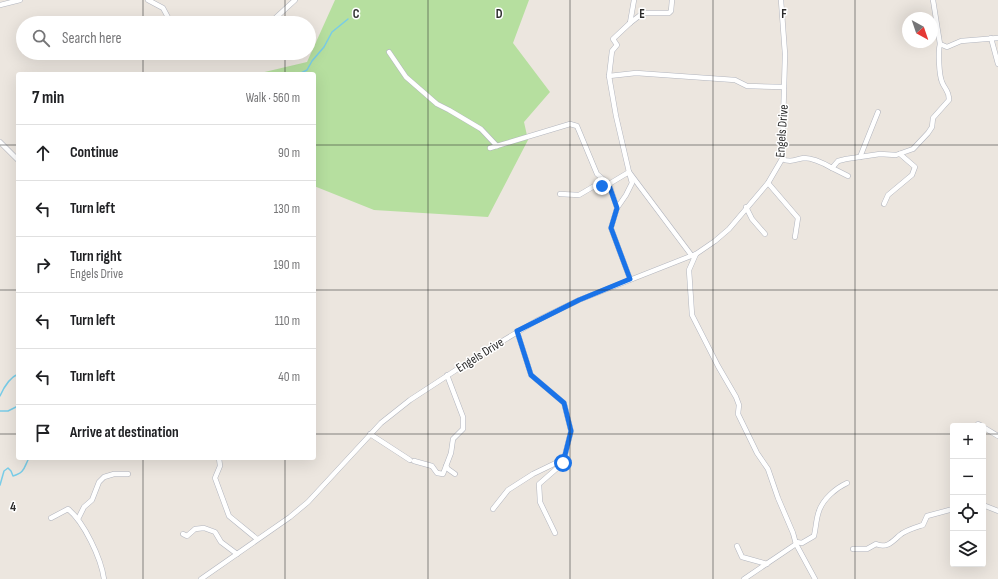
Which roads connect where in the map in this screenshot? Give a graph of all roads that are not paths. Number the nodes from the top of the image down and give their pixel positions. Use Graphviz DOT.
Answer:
graph roads {
  1 [pos="20,0"];
  2 [pos="148,0"];
  3 [pos="295,0"];
  4 [pos="634,0"];
  5 [pos="672,0"];
  6 [pos="781,0"];
  7 [pos="933,0"];
  8 [pos="0,5"];
  9 [pos="167,16"];
  10 [pos="278,16"];
  11 [pos="630,23"];
  12 [pos="991,38"];
  13 [pos="998,38"];
  14 [pos="940,44"];
  15 [pos="389,52"];
  16 [pos="998,64"];
  17 [pos="609,76"];
  18 [pos="784,87"];
  19 [pos="878,112"];
  20 [pos="0,142"];
  21 [pos="496,146"];
  22 [pos="490,148"];
  23 [pos="900,154"];
  24 [pos="860,157"];
  25 [pos="16,158"];
  26 [pos="782,159"];
  27 [pos="832,168"];
  28 [pos="629,172"];
  29 [pos="848,176"];
  30 [pos="768,183"];
  31 [pos="609,186"];
  32 [pos="560,194"];
  33 [pos="884,204"];
  34 [pos="746,207"];
  35 [pos="617,208"];
  36 [pos="765,234"];
  37 [pos="795,237"];
  38 [pos="694,255"];
  39 [pos="630,279"];
  40 [pos="517,331"];
  41 [pos="447,375"];
  42 [pos="986,429"];
  43 [pos="370,434"];
  44 [pos="998,436"];
  45 [pos="564,459"];
  46 [pos="219,460"];
  47 [pos="446,466"];
  48 [pos="128,474"];
  49 [pos="455,474"];
  50 [pos="847,483"];
  51 [pos="986,505"];
  52 [pos="493,509"];
  53 [pos="950,510"];
  54 [pos="998,511"];
  55 [pos="51,518"];
  56 [pos="78,519"];
  57 [pos="555,533"];
  58 [pos="183,534"];
  59 [pos="257,539"];
  60 [pos="796,543"];
  61 [pos="737,546"];
  62 [pos="852,550"];
  63 [pos="237,554"];
  64 [pos="767,564"];
  65 [pos="104,579"];
  66 [pos="201,579"];
  67 [pos="744,579"];
  68 [pos="815,579"];
  1 -- 8 [label="street"];
  2 -- 9 [label="street"];
  3 -- 10 [label="street"];
  4 -- 11 [label="street"];
  5 -- 11 [label="street"];
  6 -- 18 [label="street, Engels Drive"];
  7 -- 14 [label="street"];
  11 -- 17 [label="street"];
  12 -- 13 [label="street"];
  12 -- 14 [label="street"];
  12 -- 16 [label="street"];
  14 -- 23 [label="street"];
  15 -- 21 [label="street"];
  17 -- 18 [label="street"];
  17 -- 28 [label="street"];
  18 -- 26 [label="street, Engels Drive"];
  19 -- 24 [label="street"];
  20 -- 25 [label="street"];
  21 -- 22 [label="street"];
  21 -- 31 [label="street"];
  23 -- 24 [label="street"];
  23 -- 33 [label="street"];
  24 -- 27 [label="street"];
  26 -- 27 [label="street"];
  26 -- 30 [label="street, Engels Drive"];
  27 -- 29 [label="street"];
  28 -- 31 [label="street"];
  28 -- 35 [label="street"];
  28 -- 38 [label="street"];
  30 -- 34 [label="street, Engels Drive"];
  30 -- 37 [label="street"];
  31 -- 32 [label="street"];
  31 -- 35 [label="street"];
  34 -- 36 [label="street"];
  34 -- 38 [label="street, Engels Drive"];
  35 -- 39 [label="street"];
  38 -- 39 [label="street, Engels Drive"];
  38 -- 60 [label="street"];
  39 -- 40 [label="street, Engels Drive"];
  40 -- 41 [label="street, Engels Drive"];
  40 -- 45 [label="street"];
  41 -- 43 [label="street, Engels Drive"];
  41 -- 47 [label="street"];
  42 -- 44 [label="street"];
  43 -- 47 [label="street"];
  43 -- 59 [label="street, Engels Drive"];
  45 -- 52 [label="street"];
  45 -- 57 [label="street"];
  46 -- 59 [label="street"];
  47 -- 49 [label="street"];
  48 -- 56 [label="street"];
  50 -- 60 [label="street"];
  51 -- 54 [label="street"];
  53 -- 62 [label="street"];
  55 -- 56 [label="street"];
  56 -- 65 [label="street"];
  58 -- 63 [label="street"];
  59 -- 63 [label="street, Engels Drive"];
  60 -- 64 [label="street"];
  60 -- 68 [label="street"];
  61 -- 64 [label="street"];
  63 -- 66 [label="street, Engels Drive"];
  64 -- 67 [label="street"];
}
